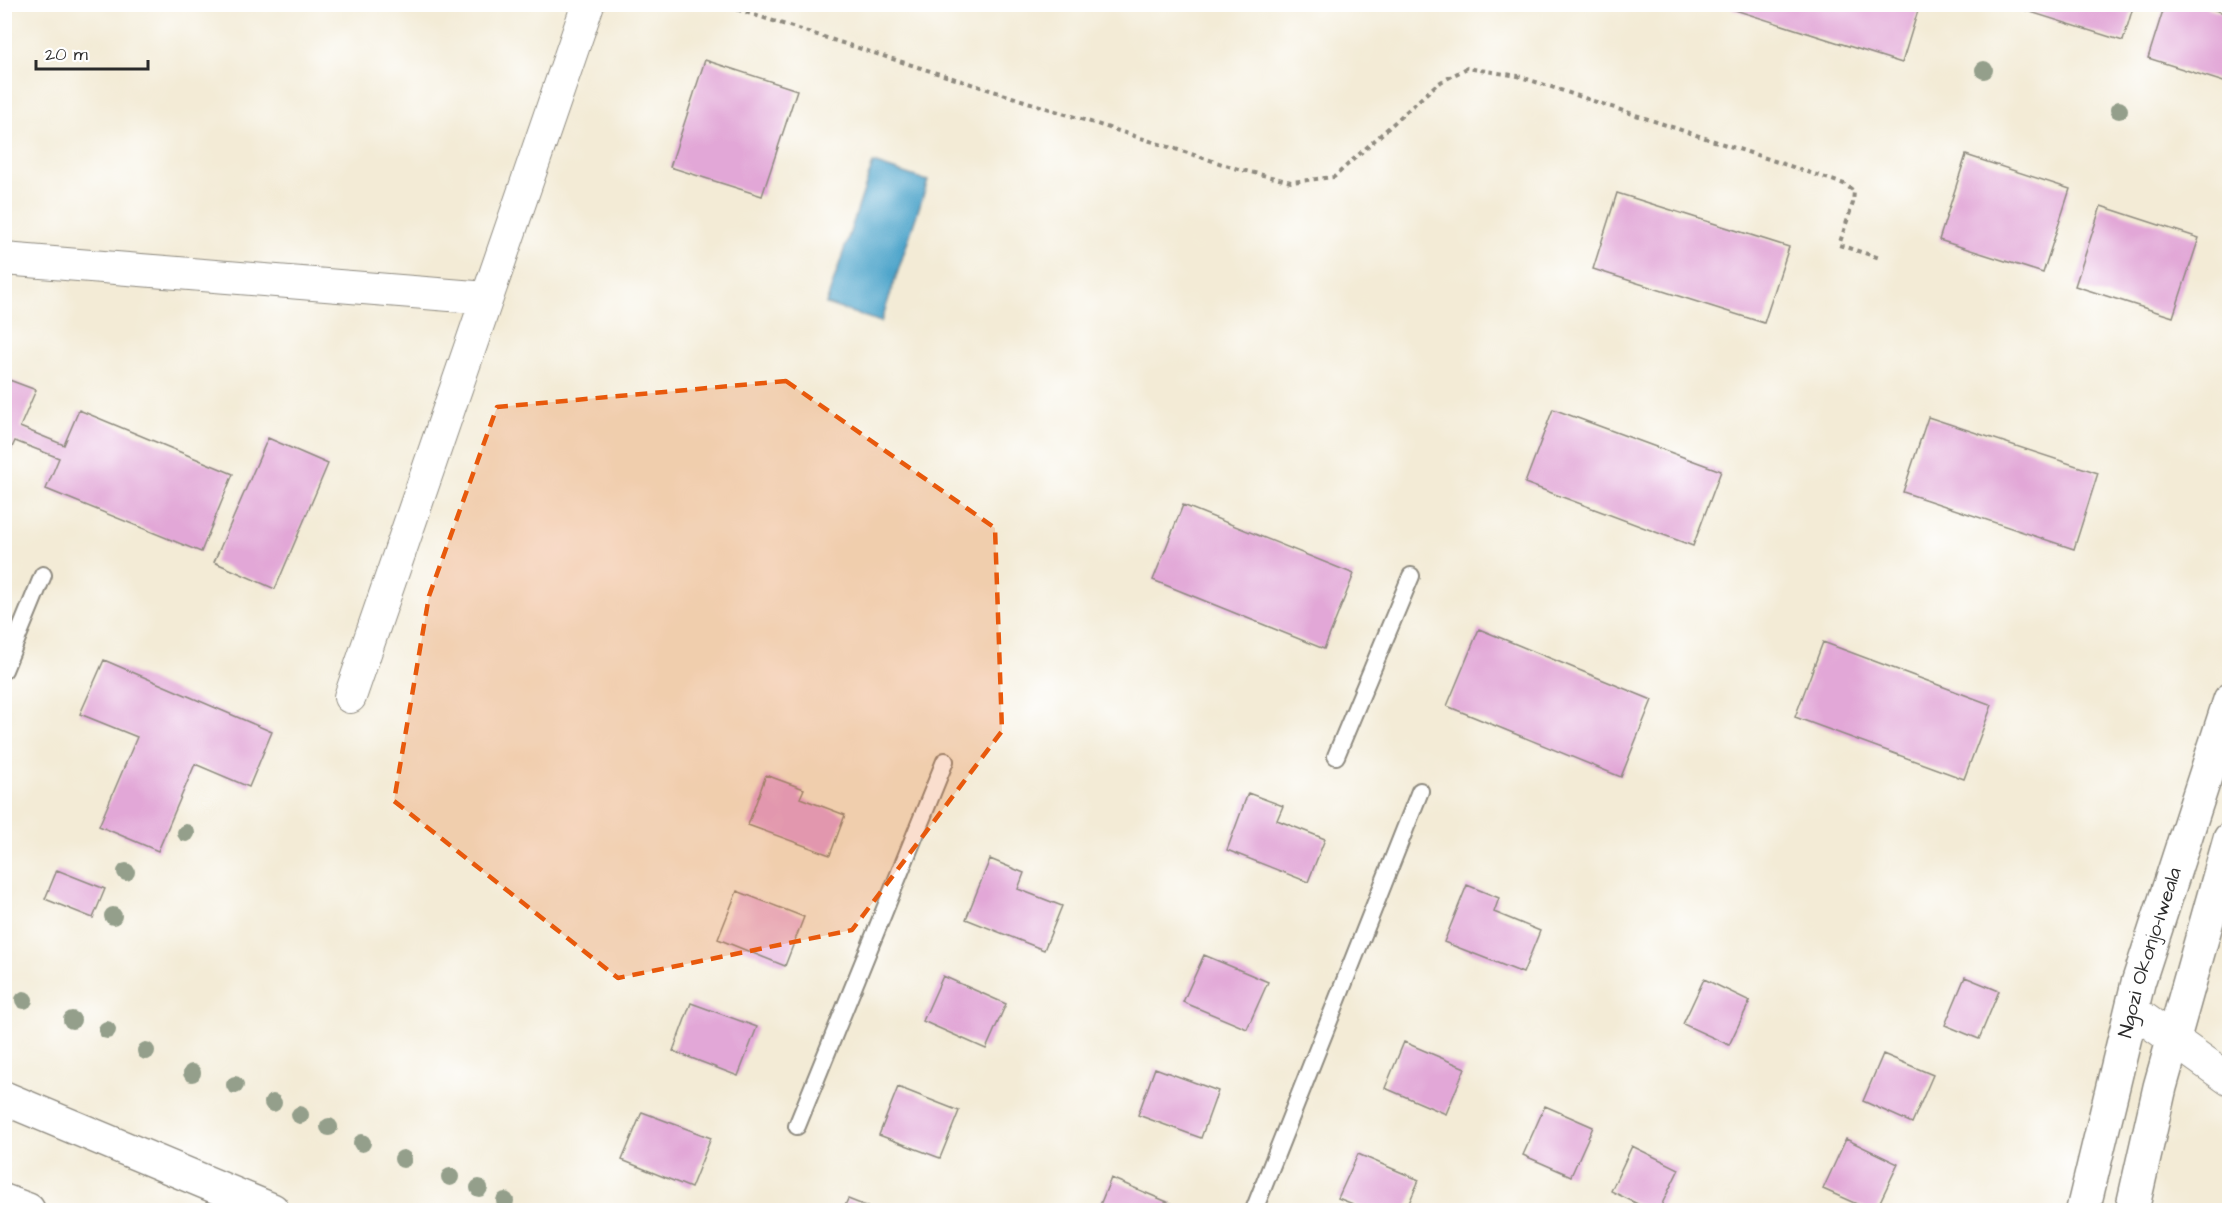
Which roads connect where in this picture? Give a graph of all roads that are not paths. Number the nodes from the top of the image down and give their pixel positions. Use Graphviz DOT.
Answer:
graph roads {
  1 [pos="588,4"];
  2 [pos="4,259"];
  3 [pos="487,298"];
  4 [pos="43,575"];
  5 [pos="1411,576"];
  6 [pos="4,670"];
  7 [pos="350,697"];
  8 [pos="2229,700"];
  9 [pos="1336,756"];
  10 [pos="945,761"];
  11 [pos="1420,791"];
  12 [pos="2229,839"];
  13 [pos="2132,1010"];
  14 [pos="2173,1038"];
  15 [pos="2229,1080"];
  16 [pos="4,1098"];
  17 [pos="798,1126"];
  18 [pos="4,1201"];
  19 [pos="28,1210"];
  20 [pos="272,1210"];
  21 [pos="1254,1210"];
  22 [pos="2083,1210"];
  23 [pos="2132,1210"];
  1 -- 3 [label="street"];
  2 -- 3 [label="street"];
  3 -- 7 [label="street"];
  4 -- 6 [label="lane"];
  5 -- 9 [label="lane"];
  8 -- 13 [label="street, Ngozi Okonjo-Iweala"];
  10 -- 17 [label="lane"];
  11 -- 21 [label="lane"];
  12 -- 14 [label="street"];
  13 -- 14 [label="street"];
  13 -- 22 [label="street, Ngozi Okonjo-Iweala"];
  14 -- 15 [label="street"];
  14 -- 23 [label="street"];
  16 -- 20 [label="street"];
  18 -- 19 [label="street"];
}
